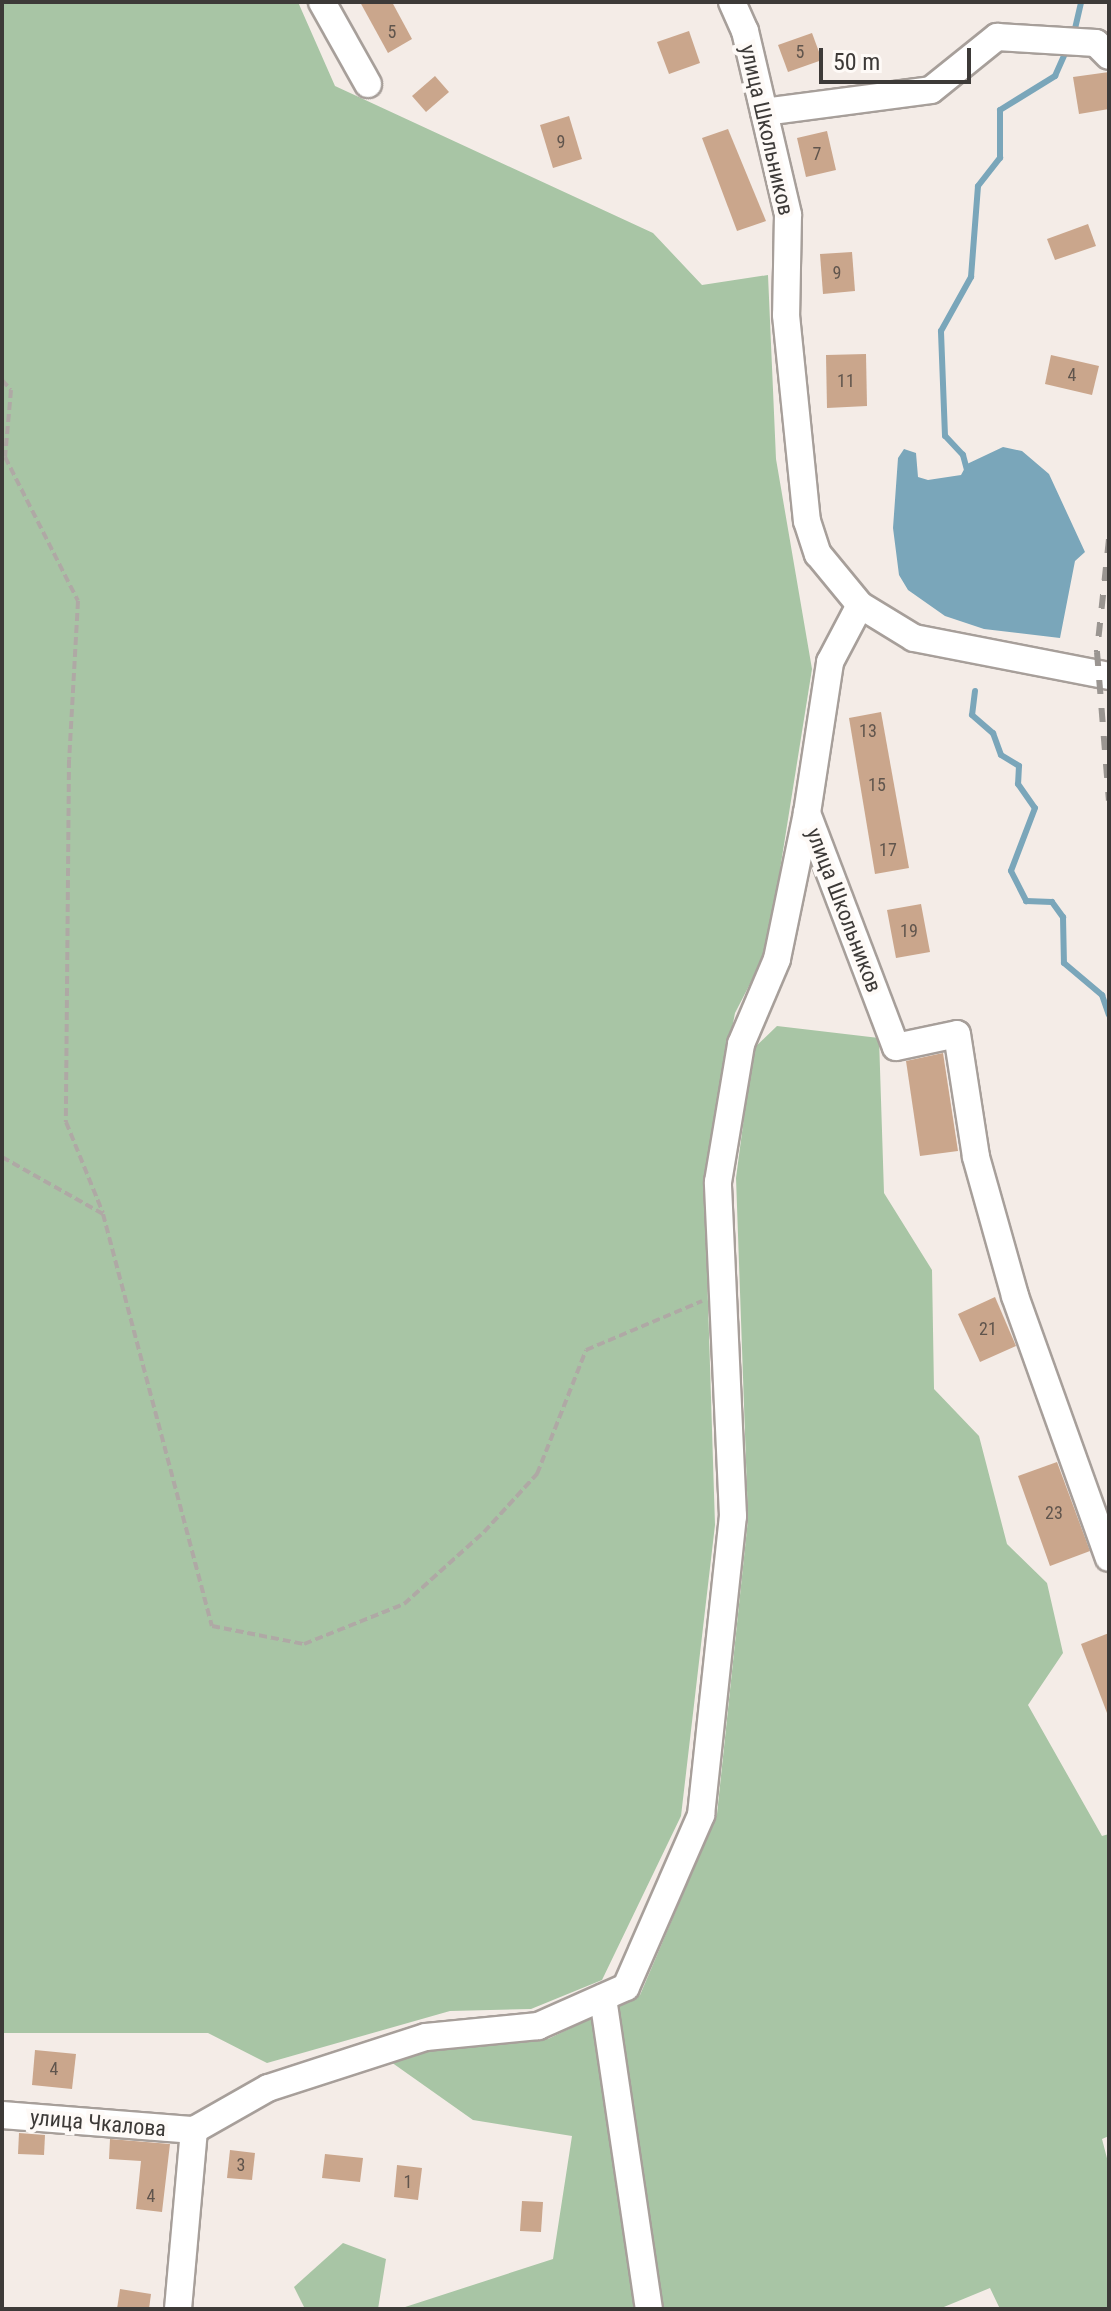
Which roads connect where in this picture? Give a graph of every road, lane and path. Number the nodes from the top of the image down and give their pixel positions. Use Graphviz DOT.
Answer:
graph roads {
  1 [pos="322,2"];
  2 [pos="732,2"];
  3 [pos="1109,56"];
  4 [pos="368,84"];
  5 [pos="764,112"];
  6 [pos="2,380"];
  7 [pos="860,605"];
  8 [pos="1109,676"];
  9 [pos="807,813"];
  10 [pos="2,1157"];
  11 [pos="103,1214"];
  12 [pos="723,1292"];
  13 [pos="1109,1558"];
  14 [pos="603,1998"];
  15 [pos="2,2115"];
  16 [pos="194,2130"];
  17 [pos="178,2309"];
  18 [pos="649,2309"];
  1 -- 4 [label="street"];
  2 -- 5 [label="street, улица Школьников"];
  3 -- 5 [label="street"];
  5 -- 7 [label="street, улица Школьников"];
  6 -- 11 [label="path"];
  7 -- 8 [label="street"];
  7 -- 9 [label="street, улица Школьников"];
  9 -- 12 [label="street"];
  9 -- 13 [label="street, улица Школьников"];
  10 -- 11 [label="path"];
  11 -- 12 [label="path"];
  12 -- 14 [label="street"];
  14 -- 16 [label="street"];
  14 -- 18 [label="street"];
  15 -- 16 [label="street, улица Чкалова"];
  16 -- 17 [label="street"];
}
